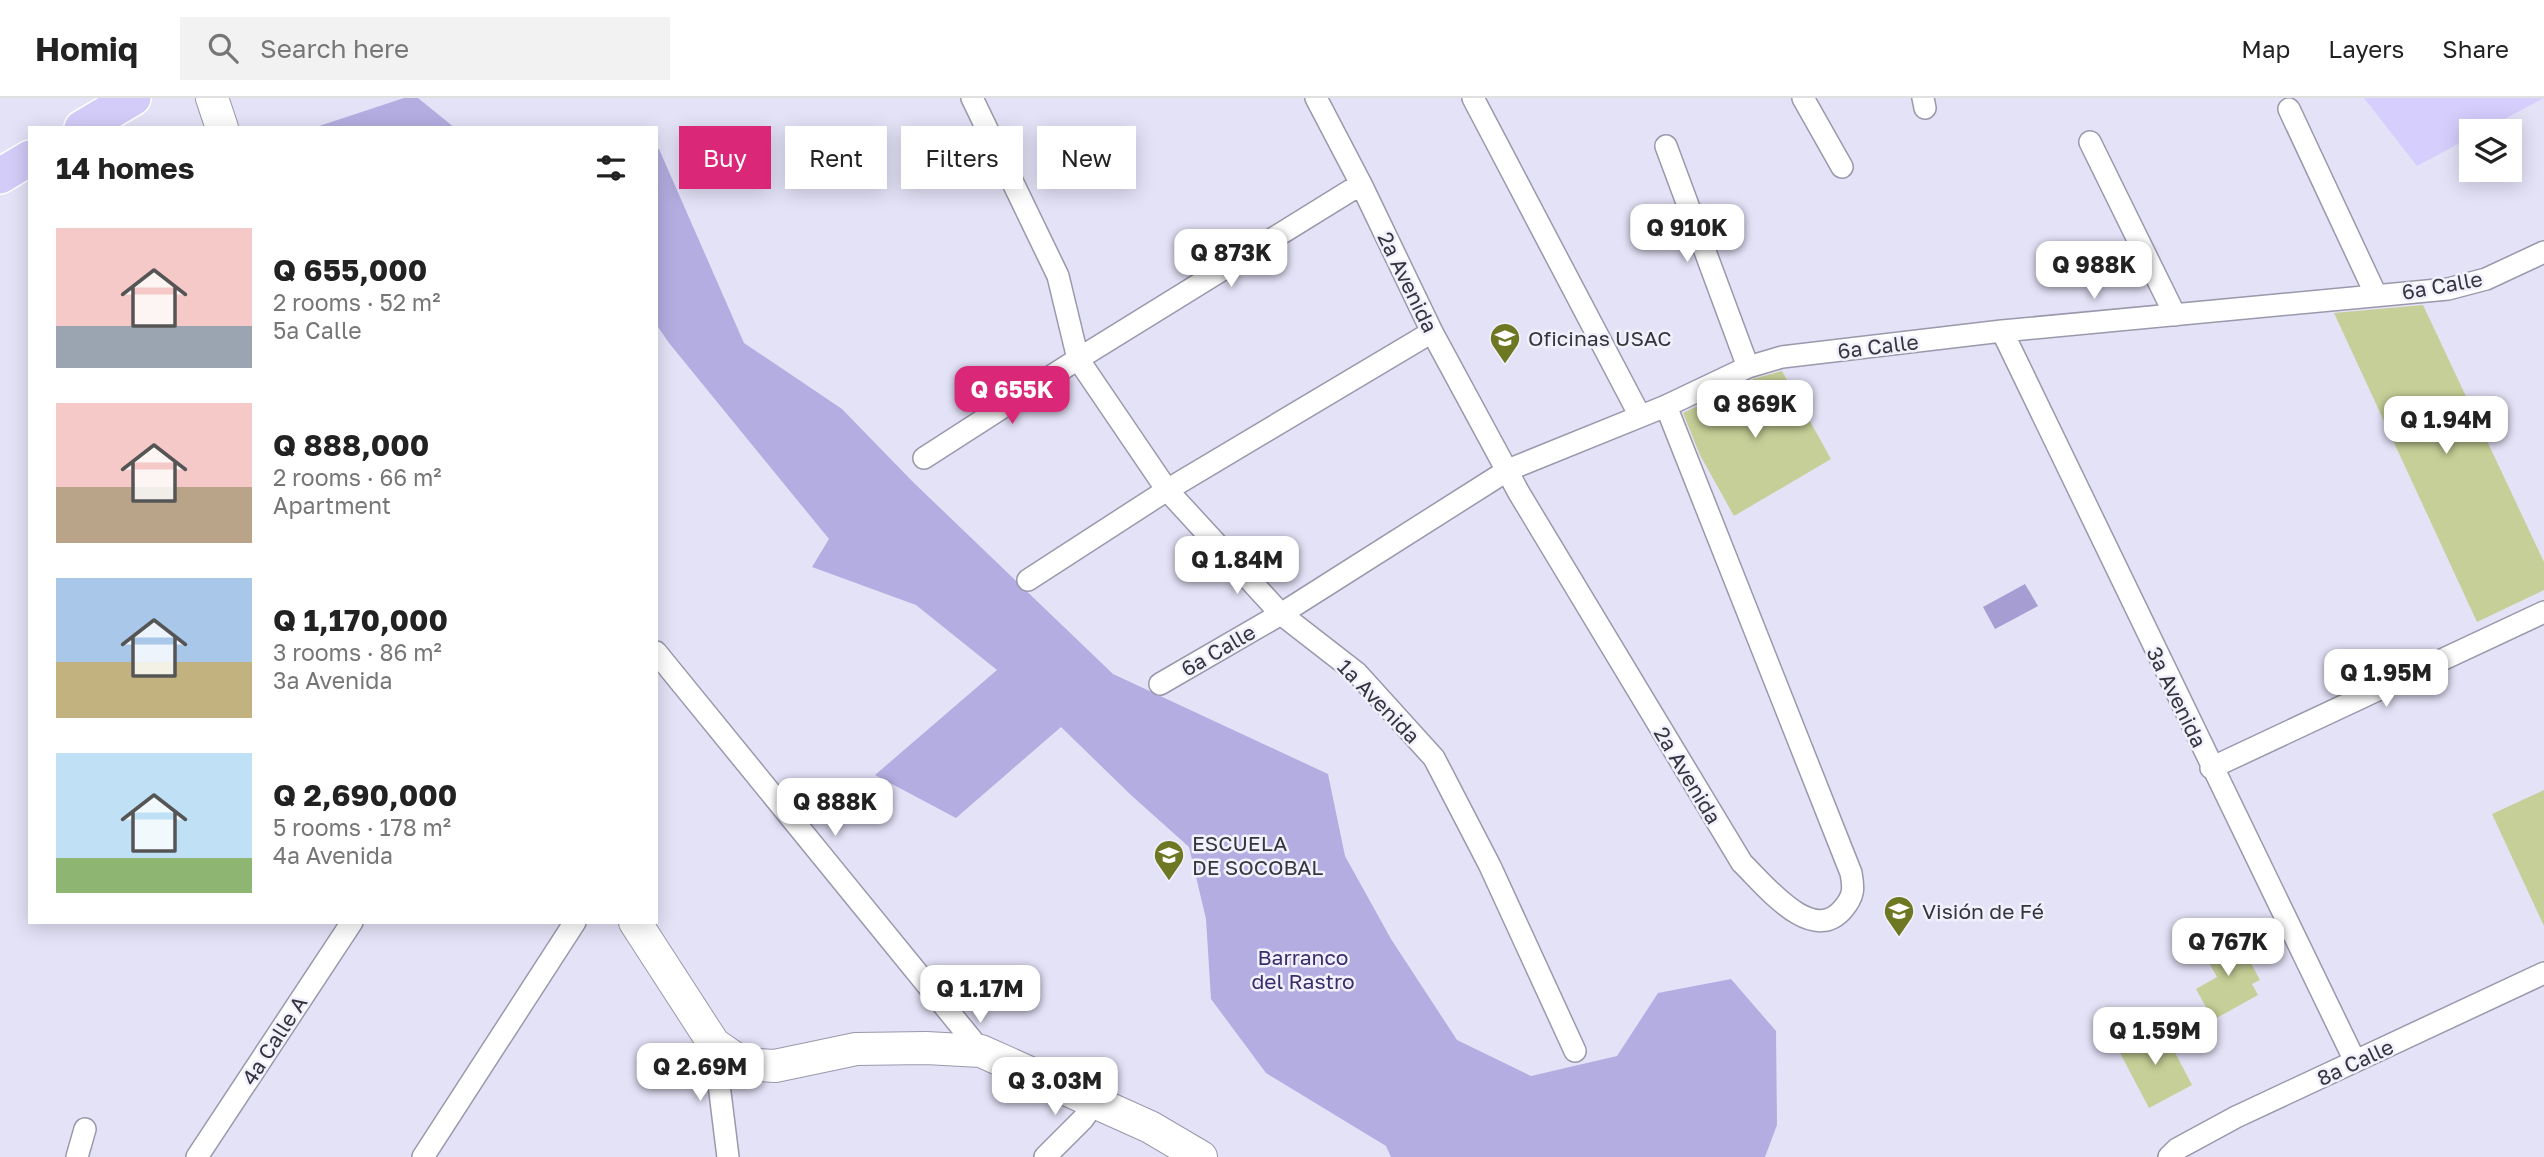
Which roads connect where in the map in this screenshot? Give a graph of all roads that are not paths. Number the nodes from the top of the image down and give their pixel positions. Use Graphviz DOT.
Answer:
graph roads {
  1 [pos="133,98"];
  2 [pos="212,98"];
  3 [pos="972,98"];
  4 [pos="1473,98"];
  5 [pos="1803,98"];
  6 [pos="1320,99"];
  7 [pos="2289,108"];
  8 [pos="85,126"];
  9 [pos="221,126"];
  10 [pos="2090,142"];
  11 [pos="1666,146"];
  12 [pos="28,159"];
  13 [pos="1842,167"];
  14 [pos="0,176"];
  15 [pos="1361,184"];
  16 [pos="2544,252"];
  17 [pos="2376,295"];
  18 [pos="2175,315"];
  19 [pos="2001,331"];
  20 [pos="1432,332"];
  21 [pos="1078,359"];
  22 [pos="1748,367"];
  23 [pos="1666,405"];
  24 [pos="1640,416"];
  25 [pos="924,458"];
  26 [pos="1508,470"];
  27 [pos="1167,490"];
  28 [pos="1028,580"];
  29 [pos="2544,612"];
  30 [pos="1282,614"];
  31 [pos="658,654"];
  32 [pos="1160,684"];
  33 [pos="2211,768"];
  34 [pos="351,924"];
  35 [pos="574,924"];
  36 [pos="636,924"];
  37 [pos="2544,973"];
  38 [pos="713,1044"];
  39 [pos="981,1051"];
  40 [pos="1575,1051"];
  41 [pos="2355,1061"];
  42 [pos="1095,1102"];
  43 [pos="85,1129"];
  44 [pos="77,1157"];
  45 [pos="197,1157"];
  46 [pos="423,1157"];
  47 [pos="728,1157"];
  48 [pos="1045,1157"];
  49 [pos="1202,1157"];
  50 [pos="2169,1157"];
  1 -- 8 [label="main road"];
  2 -- 9 [label="main road"];
  3 -- 21 [label="street, 1a Avenida"];
  4 -- 24 [label="street"];
  5 -- 13 [label="street"];
  6 -- 15 [label="street, 2a Avenida"];
  7 -- 17 [label="street"];
  10 -- 18 [label="street"];
  11 -- 22 [label="street"];
  12 -- 14 [label="main road"];
  15 -- 20 [label="street, 2a Avenida"];
  15 -- 21 [label="street"];
  16 -- 17 [label="street, 6a Calle"];
  17 -- 18 [label="street, 6a Calle"];
  18 -- 19 [label="street, 6a Calle"];
  19 -- 22 [label="street, 6a Calle"];
  19 -- 33 [label="street, 3a Avenida"];
  20 -- 26 [label="street, 2a Avenida"];
  20 -- 27 [label="street"];
  21 -- 25 [label="street"];
  21 -- 27 [label="street, 1a Avenida"];
  22 -- 23 [label="street, 6a Calle"];
  23 -- 24 [label="street, 6a Calle"];
  23 -- 26 [label="street, 2a Avenida"];
  24 -- 26 [label="street, 6a Calle"];
  26 -- 30 [label="street, 6a Calle"];
  27 -- 28 [label="street"];
  27 -- 30 [label="street, 1a Avenida"];
  29 -- 33 [label="street"];
  30 -- 32 [label="street, 6a Calle"];
  30 -- 40 [label="street, 1a Avenida"];
  31 -- 39 [label="street"];
  33 -- 41 [label="street, 3a Avenida"];
  34 -- 45 [label="street, 4a Calle A"];
  35 -- 46 [label="street"];
  36 -- 38 [label="main road"];
  37 -- 41 [label="street, 8a Calle"];
  38 -- 39 [label="main road"];
  38 -- 47 [label="street"];
  39 -- 42 [label="main road"];
  41 -- 50 [label="street, 8a Calle"];
  42 -- 48 [label="street"];
  42 -- 49 [label="main road"];
  43 -- 44 [label="street"];
}
